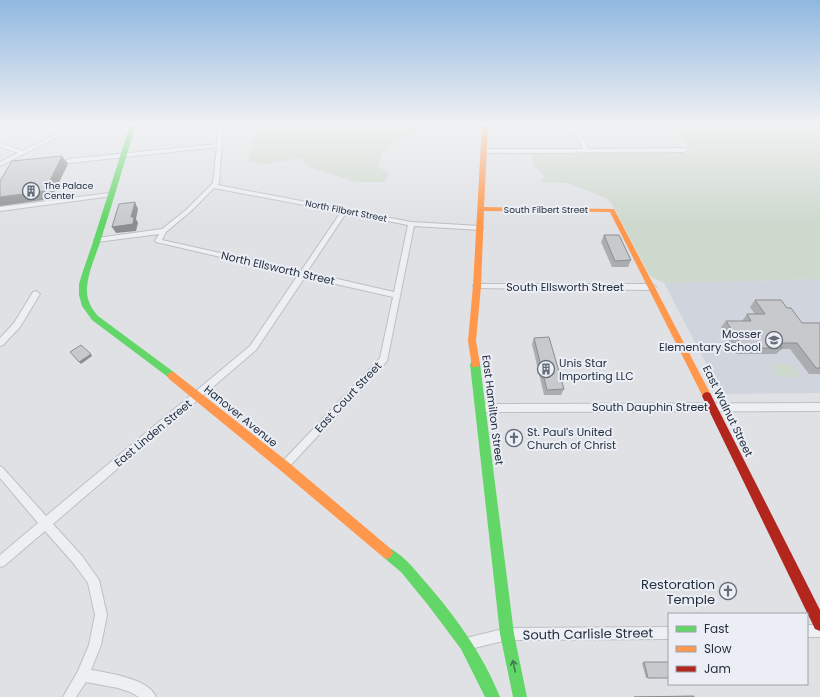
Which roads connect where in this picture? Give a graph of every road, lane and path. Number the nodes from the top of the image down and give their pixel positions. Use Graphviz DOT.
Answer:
graph roads {
  1 [pos="13,158"];
  2 [pos="106,158"];
  3 [pos="122,158"];
  4 [pos="218,158"];
  5 [pos="484,158"];
  6 [pos="69,161"];
  7 [pos="0,164"];
  8 [pos="214,186"];
  9 [pos="110,195"];
  10 [pos="0,209"];
  11 [pos="481,210"];
  12 [pos="612,210"];
  13 [pos="345,211"];
  14 [pos="411,224"];
  15 [pos="480,228"];
  16 [pos="164,231"];
  17 [pos="97,240"];
  18 [pos="303,274"];
  19 [pos="477,286"];
  20 [pos="652,287"];
  21 [pos="36,294"];
  22 [pos="397,294"];
  23 [pos="0,343"];
  24 [pos="197,396"];
  25 [pos="713,407"];
  26 [pos="820,407"];
  27 [pos="481,408"];
  28 [pos="284,466"];
  29 [pos="0,471"];
  30 [pos="46,524"];
  31 [pos="0,562"];
  32 [pos="820,624"];
  33 [pos="808,631"];
  34 [pos="820,631"];
  35 [pos="668,633"];
  36 [pos="507,634"];
  37 [pos="466,644"];
  38 [pos="83,675"];
  39 [pos="69,697"];
  40 [pos="150,697"];
  41 [pos="493,697"];
  42 [pos="520,697"];
  1 -- 7 [label="street"];
  2 -- 6 [label="street"];
  3 -- 9 [label="street, Hanover Avenue"];
  4 -- 8 [label="street"];
  5 -- 11 [label="street, East Hamilton Street"];
  8 -- 13 [label="street, North Filbert Street"];
  8 -- 16 [label="street"];
  9 -- 10 [label="street"];
  9 -- 17 [label="street, Hanover Avenue"];
  11 -- 12 [label="street, South Filbert Street"];
  11 -- 15 [label="street, East Hamilton Street"];
  12 -- 20 [label="street, East Walnut Street"];
  13 -- 14 [label="street, North Filbert Street"];
  13 -- 18 [label="street, East Linden Street"];
  14 -- 15 [label="street, North Filbert Street"];
  14 -- 22 [label="street, East Court Street"];
  15 -- 19 [label="street, East Hamilton Street"];
  16 -- 17 [label="street"];
  16 -- 18 [label="street, North Ellsworth Street"];
  17 -- 24 [label="street, Hanover Avenue"];
  18 -- 22 [label="street, North Ellsworth Street"];
  18 -- 24 [label="street, East Linden Street"];
  19 -- 20 [label="street, South Ellsworth Street"];
  19 -- 27 [label="street, East Hamilton Street"];
  20 -- 25 [label="street, East Walnut Street"];
  21 -- 23 [label="street"];
  22 -- 28 [label="street, East Court Street"];
  24 -- 28 [label="street, Hanover Avenue"];
  24 -- 30 [label="street, East Linden Street"];
  25 -- 26 [label="street, South Dauphin Street"];
  25 -- 27 [label="street, South Dauphin Street"];
  25 -- 32 [label="street, East Walnut Street"];
  27 -- 36 [label="street, East Hamilton Street"];
  28 -- 37 [label="street, Hanover Avenue"];
  29 -- 30 [label="street"];
  30 -- 31 [label="street, East Linden Street"];
  30 -- 38 [label="street"];
  33 -- 34 [label="street"];
  35 -- 36 [label="street, South Carlisle Street"];
  36 -- 37 [label="street, South Carlisle Street"];
  42 -- 36 [label="street, East Hamilton Street, one-way"];
  37 -- 41 [label="street, Hanover Avenue"];
  38 -- 39 [label="street"];
  38 -- 40 [label="street"];
}
